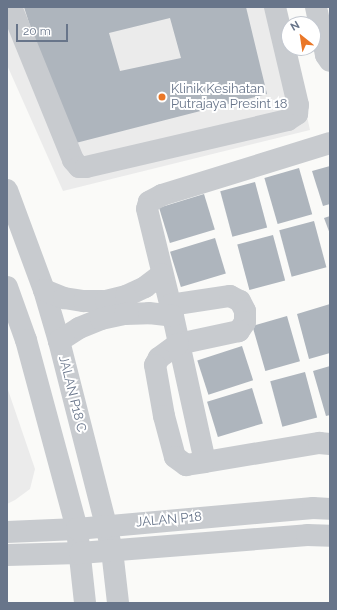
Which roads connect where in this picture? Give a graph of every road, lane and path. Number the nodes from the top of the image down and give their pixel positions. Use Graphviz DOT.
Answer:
graph roads {
  1 [pos="11,7"];
  2 [pos="275,7"];
  3 [pos="316,7"];
  4 [pos="330,61"];
  5 [pos="330,143"];
  6 [pos="7,190"];
  7 [pos="162,274"];
  8 [pos="7,287"];
  9 [pos="44,290"];
  10 [pos="172,311"];
  11 [pos="58,341"];
  12 [pos="178,344"];
  13 [pos="330,444"];
  14 [pos="205,462"];
  15 [pos="330,509"];
  16 [pos="106,526"];
  17 [pos="77,529"];
  18 [pos="7,532"];
  19 [pos="330,536"];
  20 [pos="112,550"];
  21 [pos="80,553"];
  22 [pos="7,556"];
  23 [pos="85,603"];
  24 [pos="118,603"];
  1 -- 2 [label="street"];
  3 -- 4 [label="street"];
  5 -- 7 [label="street"];
  6 -- 9 [label="street, JALAN P18 C"];
  7 -- 9 [label="street"];
  7 -- 10 [label="street"];
  8 -- 17 [label="street"];
  9 -- 11 [label="street, JALAN P18 C"];
  10 -- 11 [label="street"];
  10 -- 12 [label="street"];
  10 -- 12 [label="street"];
  11 -- 16 [label="street, JALAN P18 C"];
  12 -- 14 [label="street"];
  12 -- 14 [label="street"];
  13 -- 14 [label="street"];
  15 -- 16 [label="street, JALAN P18"];
  16 -- 17 [label="street, JALAN P18"];
  16 -- 20 [label="street, JALAN P18 C"];
  17 -- 18 [label="street, JALAN P18"];
  17 -- 21 [label="street"];
  19 -- 20 [label="street, JALAN P18"];
  20 -- 21 [label="street, JALAN P18"];
  20 -- 24 [label="street, JALAN P18 C"];
  21 -- 22 [label="street, JALAN P18"];
  21 -- 23 [label="street"];
}
